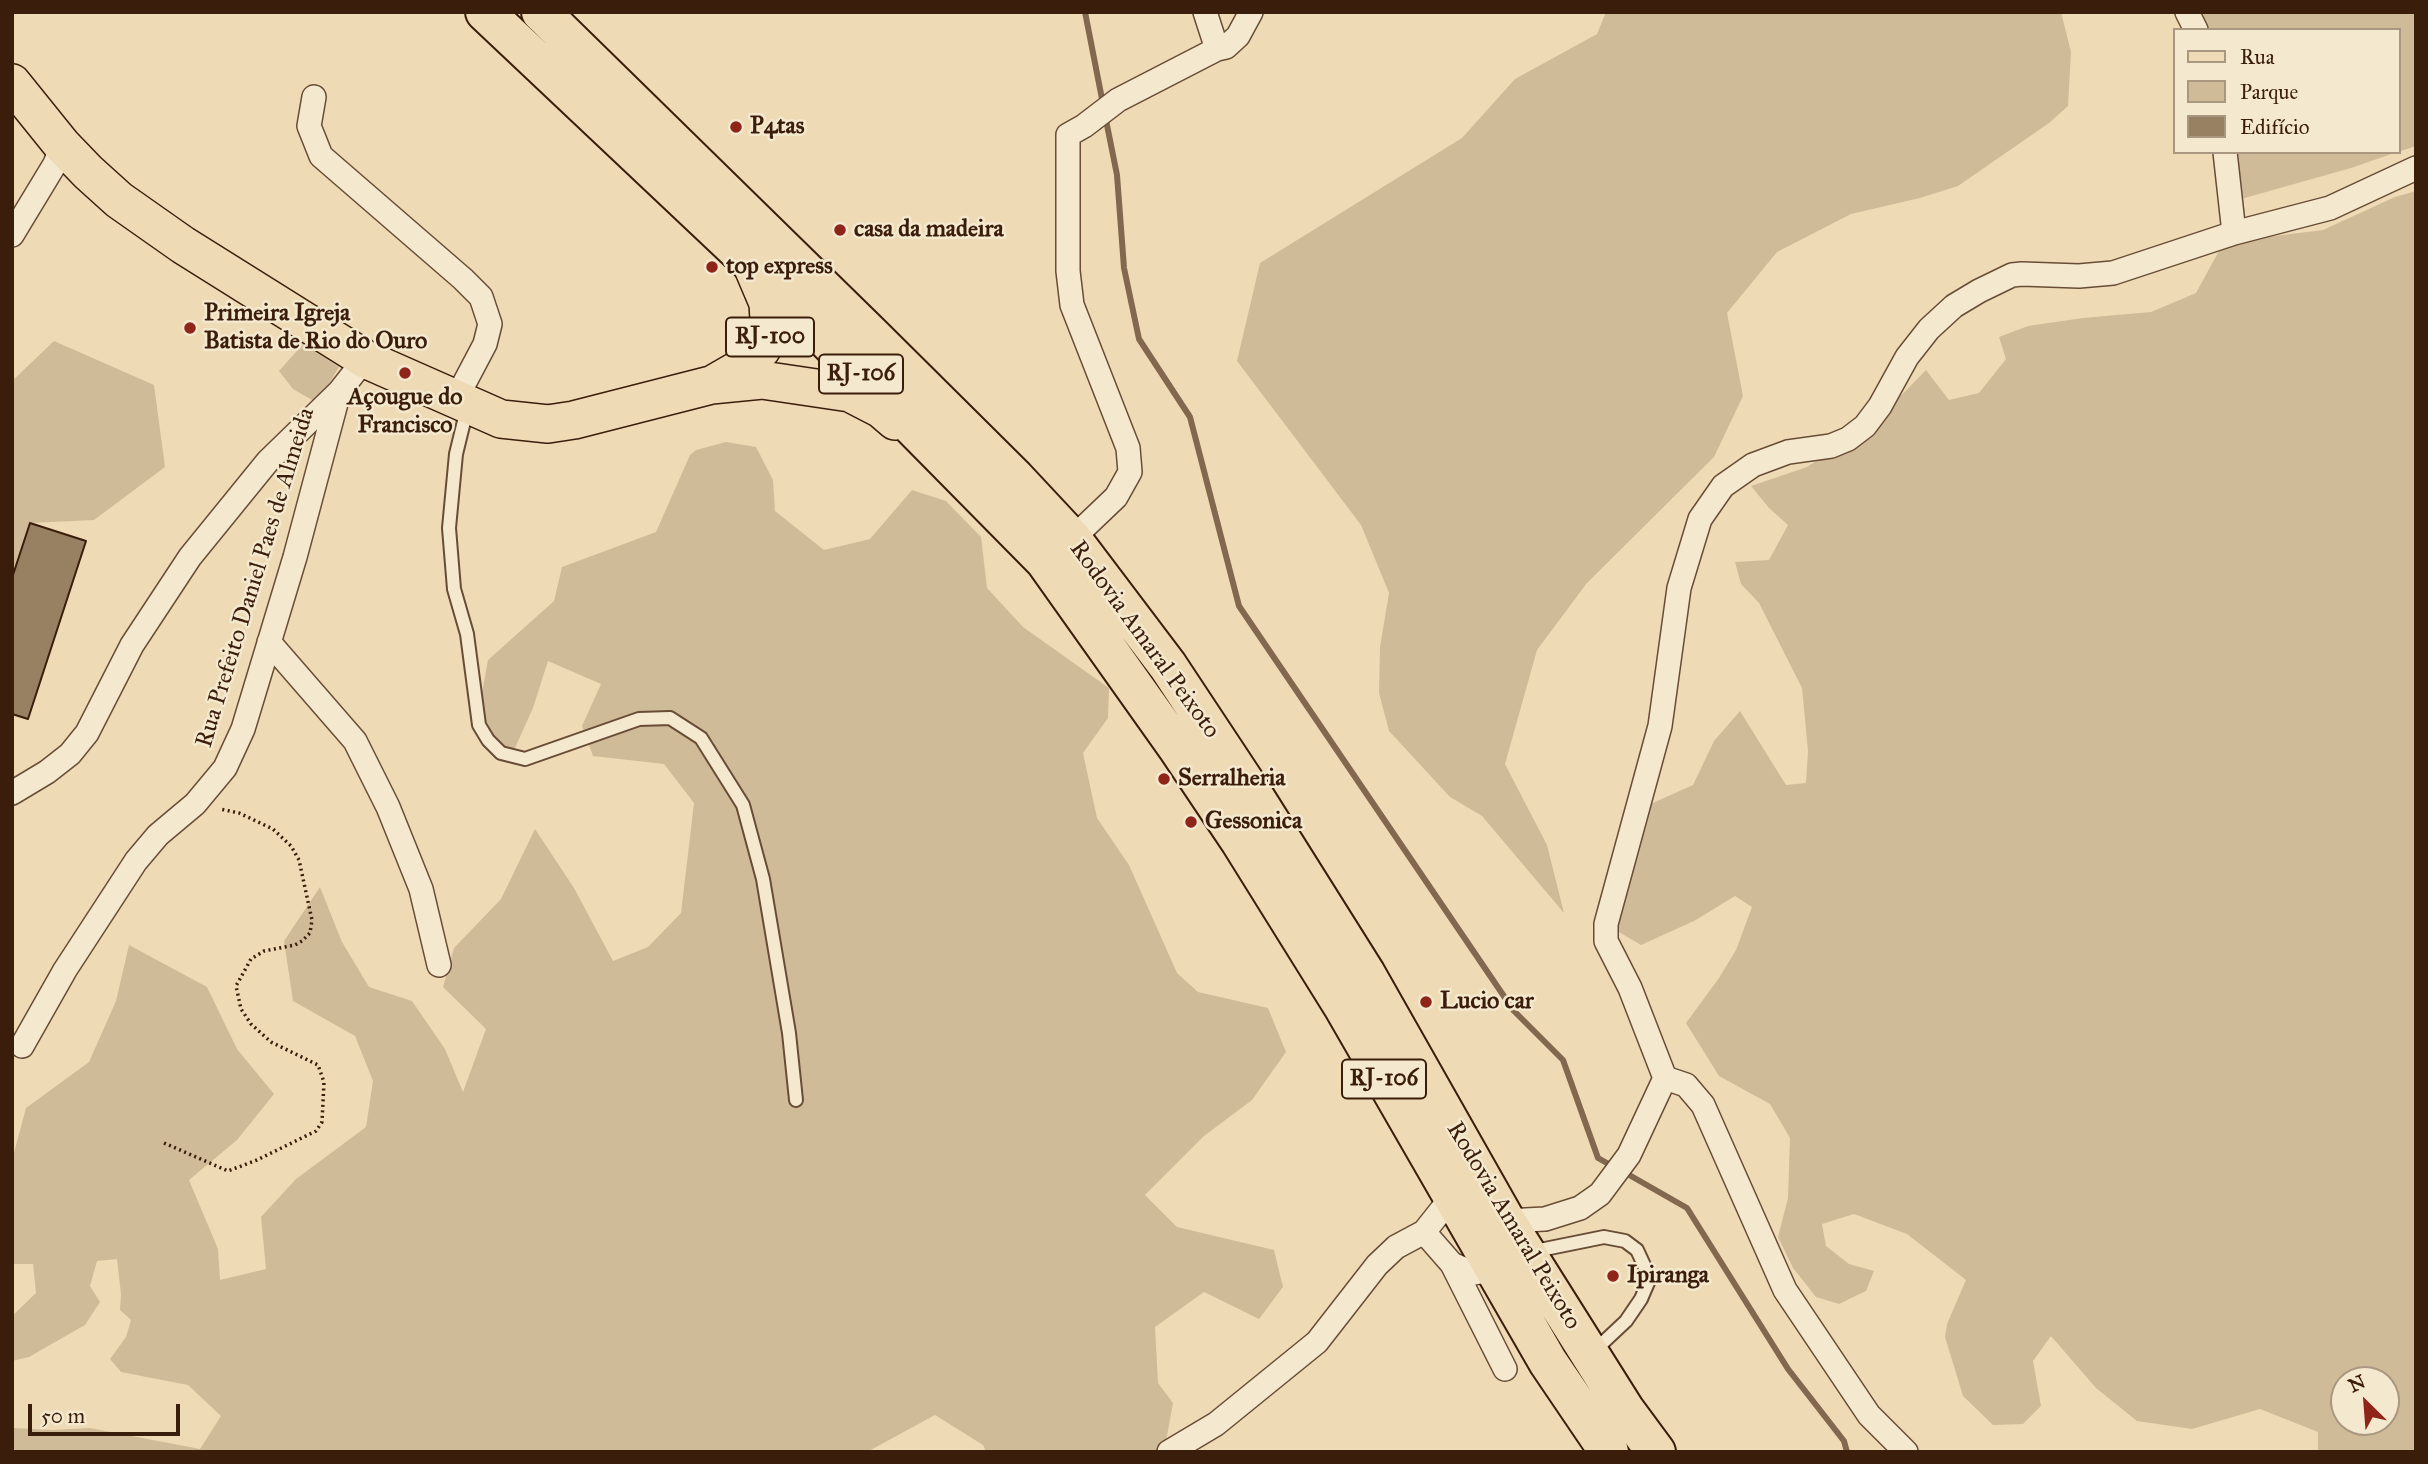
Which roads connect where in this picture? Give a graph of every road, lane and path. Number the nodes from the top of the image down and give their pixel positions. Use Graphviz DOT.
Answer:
graph roads {
  1 [pos="485,12"];
  2 [pos="541,12"];
  3 [pos="1205,12"];
  4 [pos="1251,12"];
  5 [pos="2187,12"];
  6 [pos="2195,28"];
  7 [pos="1217,49"];
  8 [pos="12,83"];
  9 [pos="314,97"];
  10 [pos="62,145"];
  11 [pos="2225,154"];
  12 [pos="2416,168"];
  13 [pos="2234,233"];
  14 [pos="12,235"];
  15 [pos="751,263"];
  16 [pos="365,359"];
  17 [pos="711,385"];
  18 [pos="339,392"];
  19 [pos="462,402"];
  20 [pos="971,484"];
  21 [pos="1072,539"];
  22 [pos="269,642"];
  23 [pos="12,793"];
  24 [pos="195,804"];
  25 [pos="439,965"];
  26 [pos="22,1046"];
  27 [pos="1665,1078"];
  28 [pos="796,1100"];
  29 [pos="164,1143"];
  30 [pos="1451,1198"];
  31 [pos="1506,1221"];
  32 [pos="1424,1232"];
  33 [pos="1510,1261"];
  34 [pos="1452,1264"];
  35 [pos="1590,1354"];
  36 [pos="1505,1369"];
  37 [pos="1169,1452"];
  38 [pos="1609,1452"];
  39 [pos="1656,1452"];
  40 [pos="1906,1452"];
  1 -- 15 [label="highway, RJ-106"];
  2 -- 21 [label="highway, Rodovia Amaral Peixoto / RJ-106"];
  3 -- 7 [label="street"];
  4 -- 7 [label="street"];
  5 -- 6 [label="street"];
  7 -- 21 [label="street"];
  8 -- 10 [label="main road, RJ-100"];
  9 -- 19 [label="street"];
  10 -- 14 [label="street"];
  10 -- 16 [label="main road, RJ-100"];
  11 -- 13 [label="street"];
  12 -- 13 [label="street"];
  13 -- 27 [label="street"];
  15 -- 17 [label="main road, RJ-100"];
  15 -- 20 [label="highway, Rodovia Amaral Peixoto / RJ-106"];
  16 -- 18 [label="street"];
  16 -- 19 [label="main road, RJ-100"];
  17 -- 19 [label="main road, RJ-100"];
  17 -- 20 [label="main road, RJ-100"];
  18 -- 22 [label="street, Rua Prefeito Daniel Paes de Almeida"];
  18 -- 23 [label="street"];
  19 -- 28 [label="lane"];
  20 -- 30 [label="highway, Rodovia Amaral Peixoto / RJ-106"];
  21 -- 31 [label="highway, Rodovia Amaral Peixoto / RJ-106"];
  22 -- 24 [label="street, Rua Prefeito Daniel Paes de Almeida"];
  22 -- 25 [label="street"];
  24 -- 26 [label="street, Rua Prefeito Daniel Paes de Almeida"];
  24 -- 29 [label="path"];
  27 -- 31 [label="street"];
  27 -- 40 [label="street"];
  30 -- 32 [label="street"];
  30 -- 33 [label="highway, Rodovia Amaral Peixoto / RJ-106"];
  31 -- 33 [label="highway, Rodovia Amaral Peixoto / RJ-106"];
  32 -- 34 [label="street"];
  32 -- 37 [label="street"];
  33 -- 34 [label="street"];
  33 -- 35 [label="highway, Rodovia Amaral Peixoto / RJ-106"];
  33 -- 35 [label="lane"];
  33 -- 38 [label="highway, Rodovia Amaral Peixoto / RJ-106"];
  34 -- 36 [label="street"];
  35 -- 39 [label="highway, Rodovia Amaral Peixoto / RJ-106"];
}
